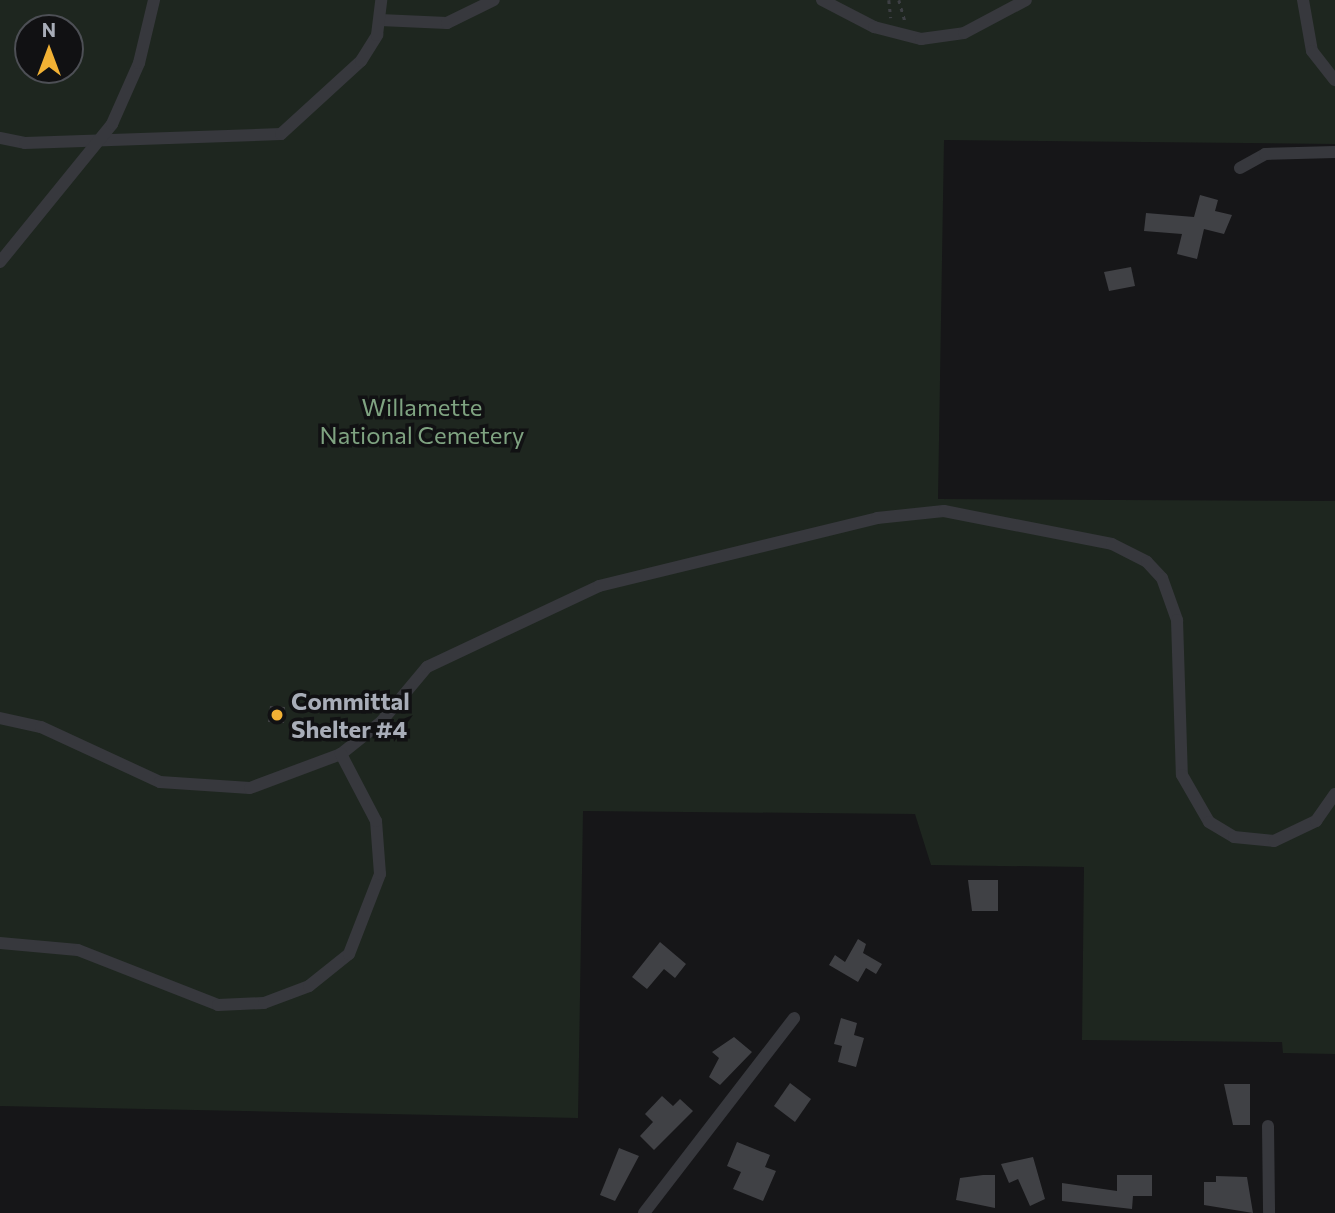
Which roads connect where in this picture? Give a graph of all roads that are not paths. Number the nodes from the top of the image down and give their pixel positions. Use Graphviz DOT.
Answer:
graph roads {
  1 [pos="154,0"];
  2 [pos="381,0"];
  3 [pos="494,0"];
  4 [pos="822,0"];
  5 [pos="1026,0"];
  6 [pos="1303,0"];
  7 [pos="380,20"];
  8 [pos="1335,80"];
  9 [pos="0,138"];
  10 [pos="102,141"];
  11 [pos="1335,152"];
  12 [pos="1240,168"];
  13 [pos="0,262"];
  14 [pos="0,718"];
  15 [pos="341,754"];
  16 [pos="1335,794"];
  17 [pos="0,943"];
  18 [pos="794,1018"];
  19 [pos="1268,1126"];
  20 [pos="644,1213"];
  21 [pos="1269,1213"];
  1 -- 10 [label="street"];
  2 -- 7 [label="street"];
  3 -- 7 [label="street"];
  4 -- 5 [label="street"];
  6 -- 8 [label="street"];
  7 -- 10 [label="street"];
  9 -- 10 [label="street"];
  10 -- 13 [label="street"];
  11 -- 12 [label="street"];
  14 -- 15 [label="street"];
  15 -- 16 [label="street"];
  15 -- 17 [label="street"];
  18 -- 20 [label="street"];
  19 -- 21 [label="street"];
}
